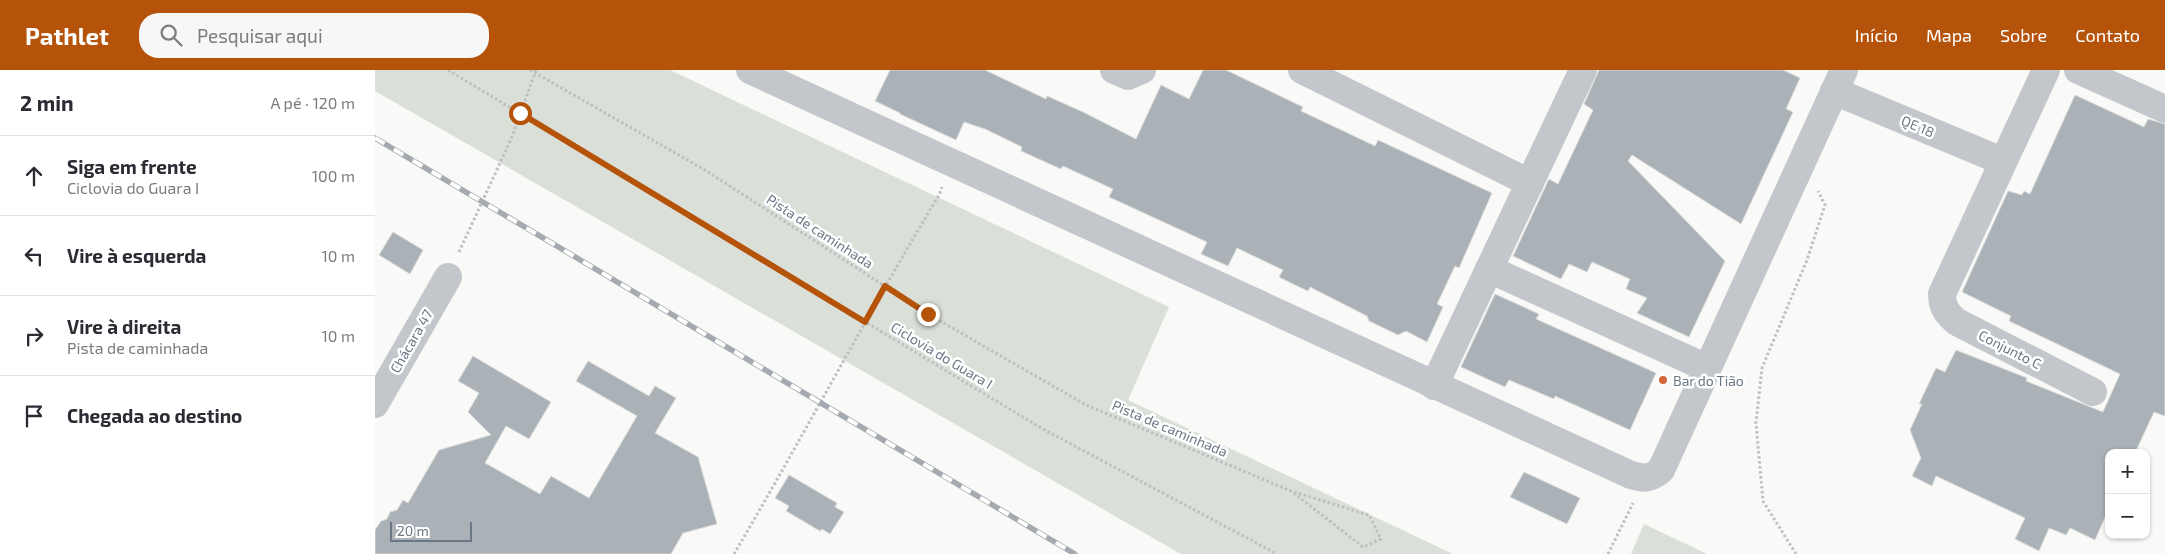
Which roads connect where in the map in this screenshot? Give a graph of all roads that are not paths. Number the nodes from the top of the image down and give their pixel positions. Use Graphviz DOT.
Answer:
graph roads {
  1 [pos="750,70"];
  2 [pos="1114,70"];
  3 [pos="1142,70"];
  4 [pos="1302,70"];
  5 [pos="1583,70"];
  6 [pos="2046,70"];
  7 [pos="2078,70"];
  8 [pos="1839,80"];
  9 [pos="2165,109"];
  10 [pos="2002,161"];
  11 [pos="1530,183"];
  12 [pos="1489,269"];
  13 [pos="448,277"];
  14 [pos="1707,368"];
  15 [pos="1434,386"];
  16 [pos="2093,392"];
  17 [pos="375,404"];
  1 -- 15 [label="street"];
  2 -- 3 [label="street"];
  4 -- 11 [label="street"];
  5 -- 11 [label="street"];
  6 -- 10 [label="street"];
  7 -- 9 [label="street"];
  8 -- 10 [label="street, QE 18"];
  8 -- 14 [label="street"];
  10 -- 16 [label="street, Conjunto C"];
  11 -- 12 [label="street"];
  12 -- 14 [label="street"];
  12 -- 15 [label="street"];
  13 -- 17 [label="street, Chácara 47"];
  14 -- 15 [label="street"];
}
